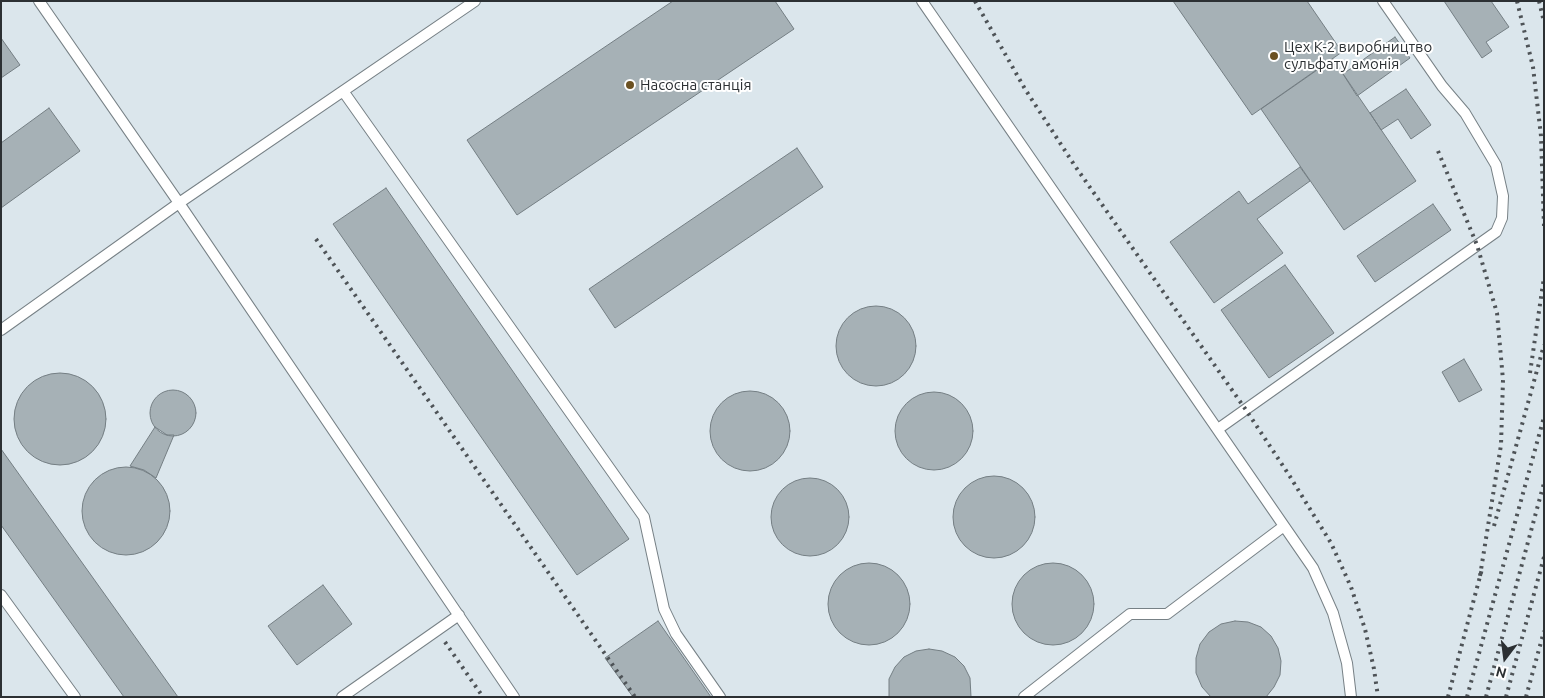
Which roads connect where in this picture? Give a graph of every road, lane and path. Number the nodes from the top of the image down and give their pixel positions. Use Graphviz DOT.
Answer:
graph roads {
  1 [pos="39,1"];
  2 [pos="475,1"];
  3 [pos="922,1"];
  4 [pos="1383,1"];
  5 [pos="343,90"];
  6 [pos="180,204"];
  7 [pos="1,330"];
  8 [pos="1218,429"];
  9 [pos="1284,526"];
  10 [pos="1,595"];
  11 [pos="459,615"];
  12 [pos="75,697"];
  13 [pos="342,697"];
  14 [pos="514,697"];
  15 [pos="720,697"];
  16 [pos="1024,697"];
  17 [pos="1352,697"];
  1 -- 6 [label="lane"];
  2 -- 5 [label="lane"];
  3 -- 8 [label="lane"];
  4 -- 8 [label="lane"];
  5 -- 6 [label="lane"];
  5 -- 15 [label="lane"];
  6 -- 7 [label="lane"];
  6 -- 11 [label="lane"];
  8 -- 9 [label="lane"];
  9 -- 16 [label="lane"];
  9 -- 17 [label="lane"];
  10 -- 12 [label="lane"];
  11 -- 13 [label="lane"];
  11 -- 14 [label="lane"];
}
